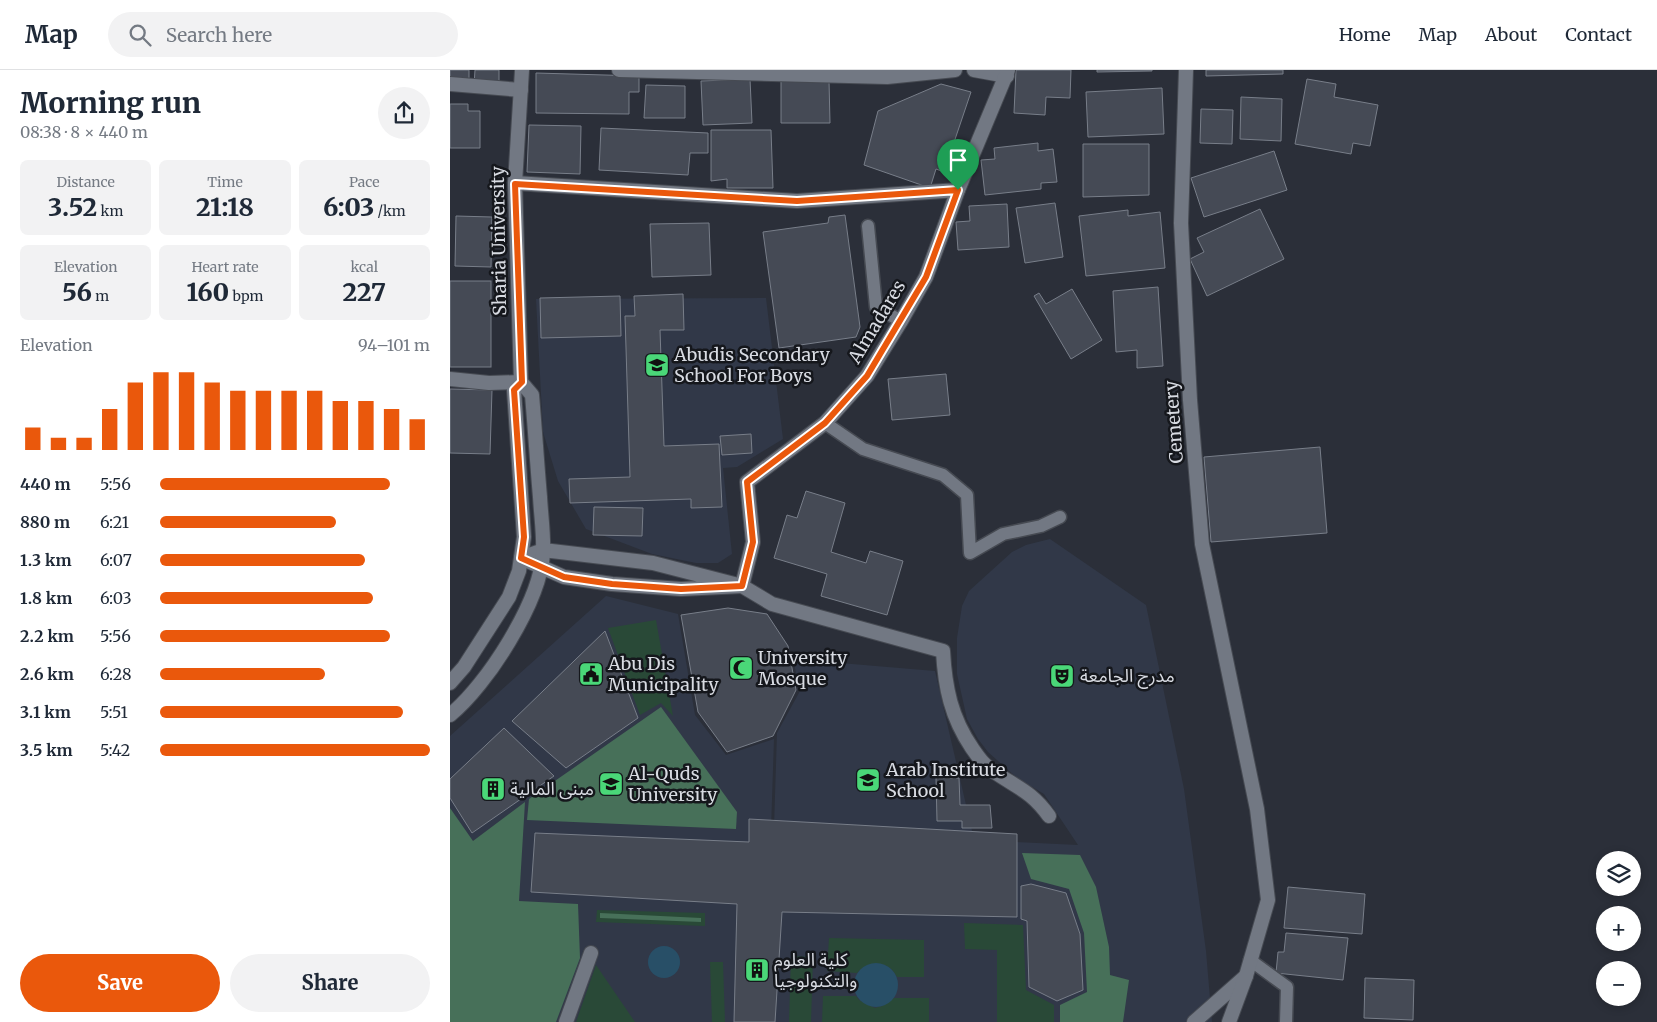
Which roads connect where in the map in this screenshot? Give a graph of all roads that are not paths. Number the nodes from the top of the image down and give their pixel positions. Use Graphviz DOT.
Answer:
graph roads {
  1 [pos="522,70"];
  2 [pos="619,70"];
  3 [pos="955,70"];
  4 [pos="974,70"];
  5 [pos="1186,70"];
  6 [pos="1008,73"];
  7 [pos="450,84"];
  8 [pos="521,90"];
  9 [pos="515,184"];
  10 [pos="958,190"];
  11 [pos="868,226"];
  12 [pos="901,321"];
  13 [pos="450,379"];
  14 [pos="522,382"];
  15 [pos="825,423"];
  16 [pos="1060,517"];
  17 [pos="543,550"];
  18 [pos="521,558"];
  19 [pos="540,566"];
  20 [pos="742,586"];
  21 [pos="450,683"];
  22 [pos="450,715"];
  23 [pos="1049,816"];
  24 [pos="591,953"];
  25 [pos="1250,960"];
  26 [pos="1246,976"];
  27 [pos="566,1022"];
  28 [pos="1194,1022"];
  29 [pos="1229,1022"];
  30 [pos="1286,1022"];
  1 -- 8 [label="street, Sharia University"];
  2 -- 3 [label="street"];
  4 -- 6 [label="street"];
  5 -- 25 [label="street, Cemetery"];
  6 -- 10 [label="street, Almadares"];
  7 -- 8 [label="street"];
  8 -- 9 [label="street, Sharia University"];
  9 -- 10 [label="street"];
  9 -- 14 [label="street, Sharia University"];
  10 -- 12 [label="street, Almadares"];
  11 -- 12 [label="lane"];
  12 -- 15 [label="street, Almadares"];
  13 -- 14 [label="street"];
  14 -- 17 [label="street, Sharia University"];
  14 -- 18 [label="street, Sharia University"];
  15 -- 16 [label="lane"];
  15 -- 20 [label="street, Almadares"];
  17 -- 18 [label="street"];
  17 -- 19 [label="street, Sharia University"];
  17 -- 20 [label="street"];
  18 -- 19 [label="street"];
  18 -- 21 [label="street, Sharia University"];
  19 -- 20 [label="street"];
  19 -- 22 [label="street, Sharia University"];
  20 -- 23 [label="street"];
  24 -- 27 [label="street"];
  25 -- 26 [label="street, Cemetery"];
  25 -- 30 [label="lane"];
  26 -- 28 [label="street"];
  26 -- 29 [label="street, Cemetery"];
}
